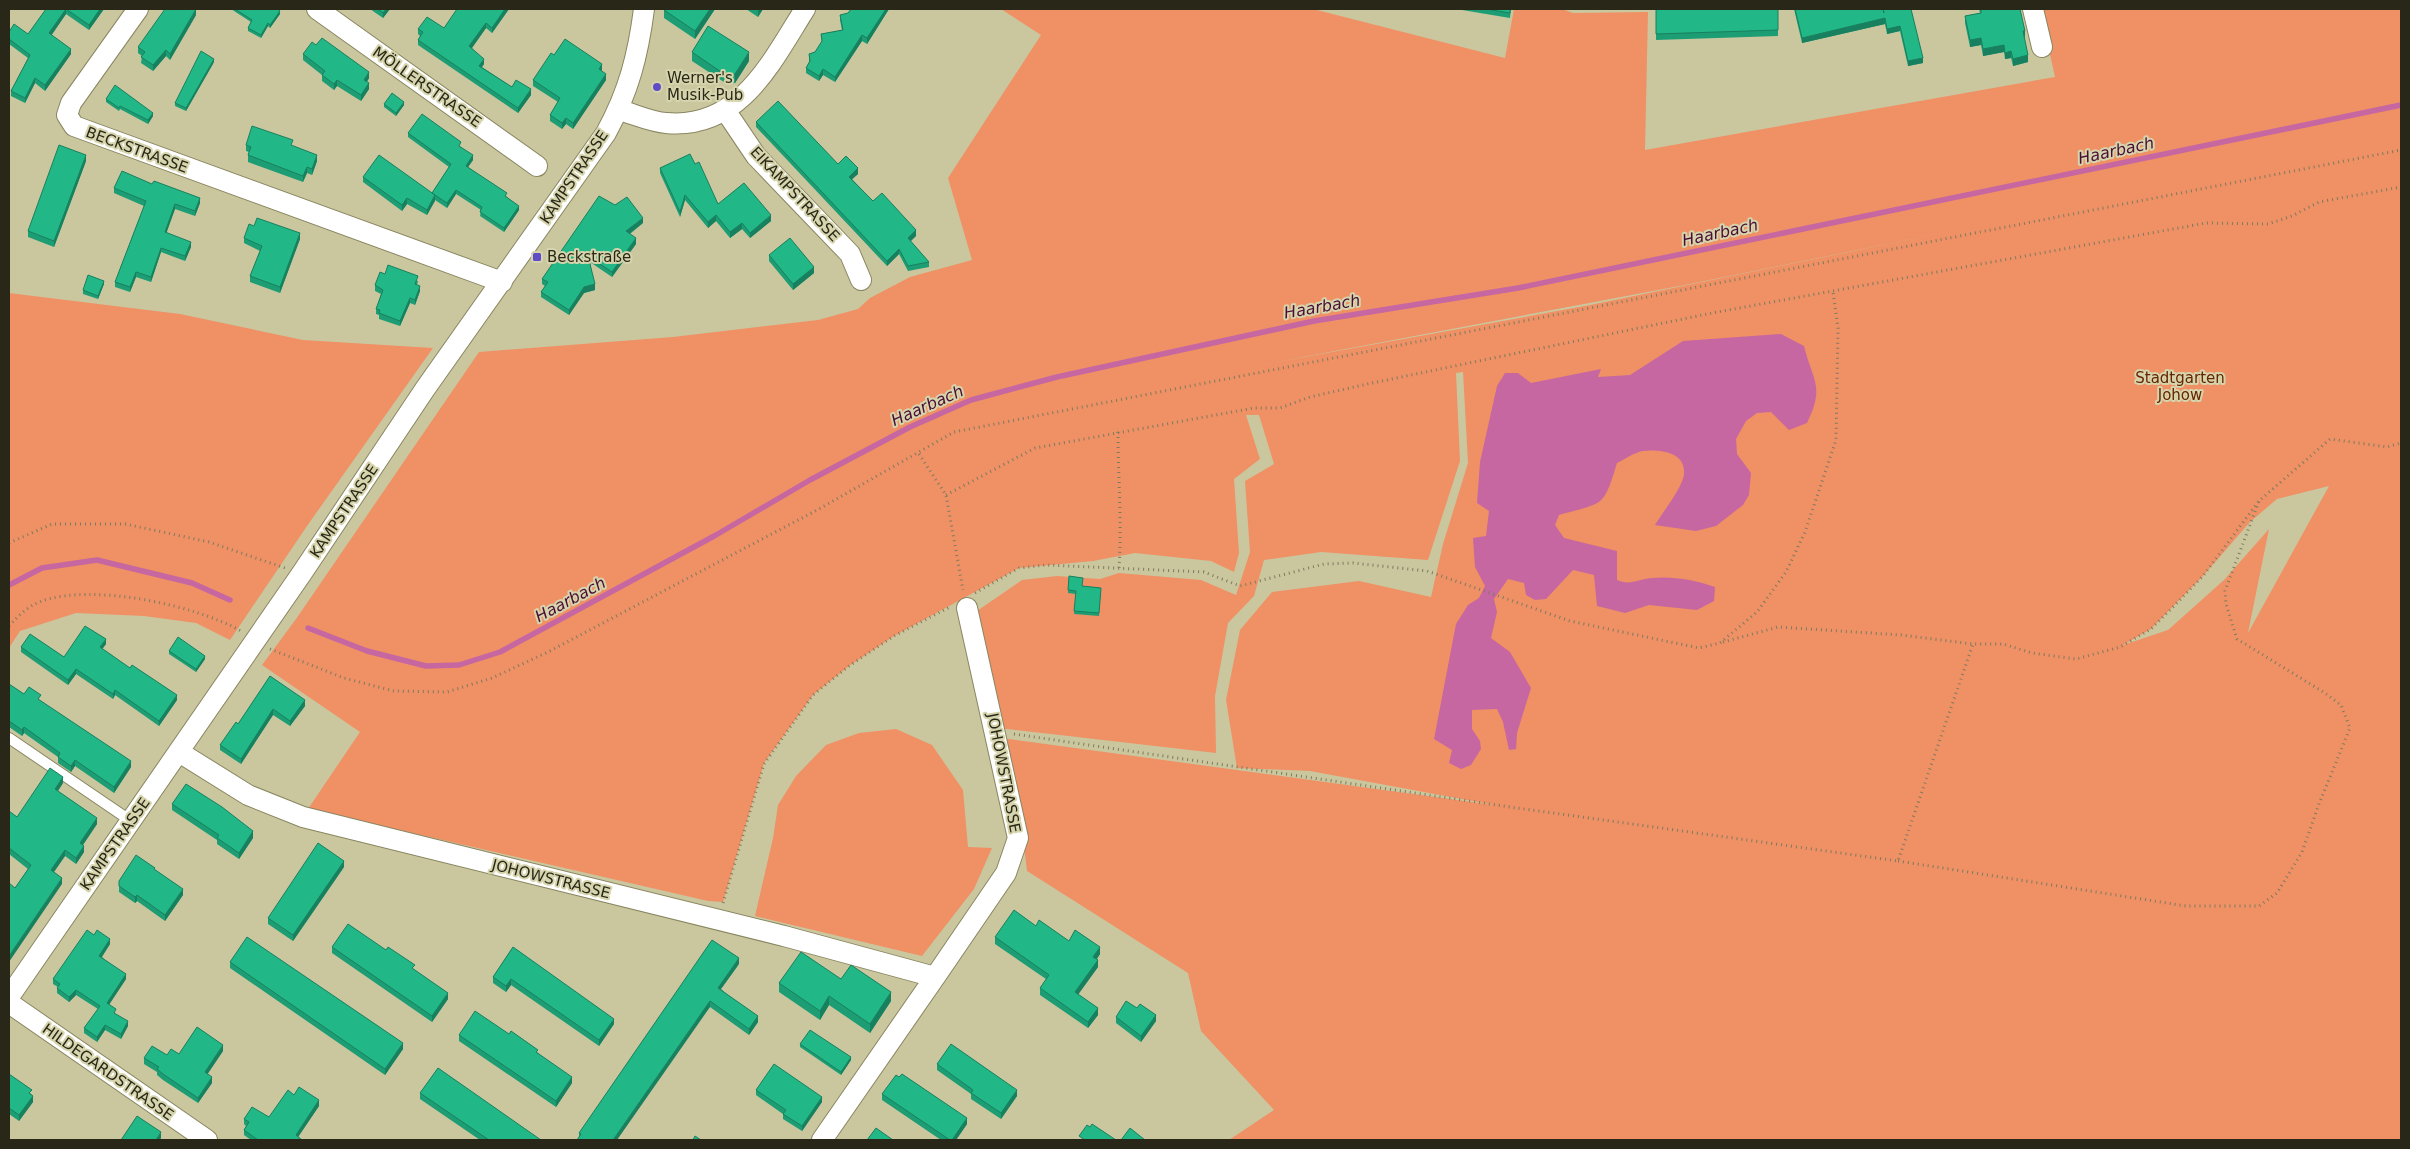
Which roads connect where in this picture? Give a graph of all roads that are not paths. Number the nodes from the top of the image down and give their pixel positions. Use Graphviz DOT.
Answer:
graph roads {
  1 [pos="138,9"];
  2 [pos="316,9"];
  3 [pos="644,9"];
  4 [pos="806,9"];
  5 [pos="2033,9"];
  6 [pos="2042,46"];
  7 [pos="618,110"];
  8 [pos="725,110"];
  9 [pos="537,166"];
  10 [pos="861,280"];
  11 [pos="502,282"];
  12 [pos="966,603"];
  13 [pos="9,738"];
  14 [pos="179,752"];
  15 [pos="131,820"];
  16 [pos="935,977"];
  17 [pos="9,997"];
  18 [pos="9,1003"];
  19 [pos="207,1140"];
  20 [pos="822,1140"];
  1 -- 11 [label="street, BECKSTRASSE"];
  2 -- 9 [label="street, MÖLLERSTRASSE"];
  3 -- 7 [label="street, KAMPSTRASSE"];
  4 -- 8 [label="street"];
  5 -- 6 [label="street"];
  7 -- 8 [label="street"];
  7 -- 11 [label="street, KAMPSTRASSE"];
  8 -- 10 [label="street, EIKAMPSTRASSE"];
  11 -- 14 [label="street, KAMPSTRASSE"];
  12 -- 16 [label="street, JOHOWSTRASSE"];
  13 -- 15 [label="lane"];
  14 -- 15 [label="street, KAMPSTRASSE"];
  14 -- 16 [label="street, JOHOWSTRASSE"];
  15 -- 17 [label="street, KAMPSTRASSE"];
  16 -- 20 [label="street, JOHOWSTRASSE"];
  18 -- 19 [label="street, HILDEGARDSTRASSE"];
}
